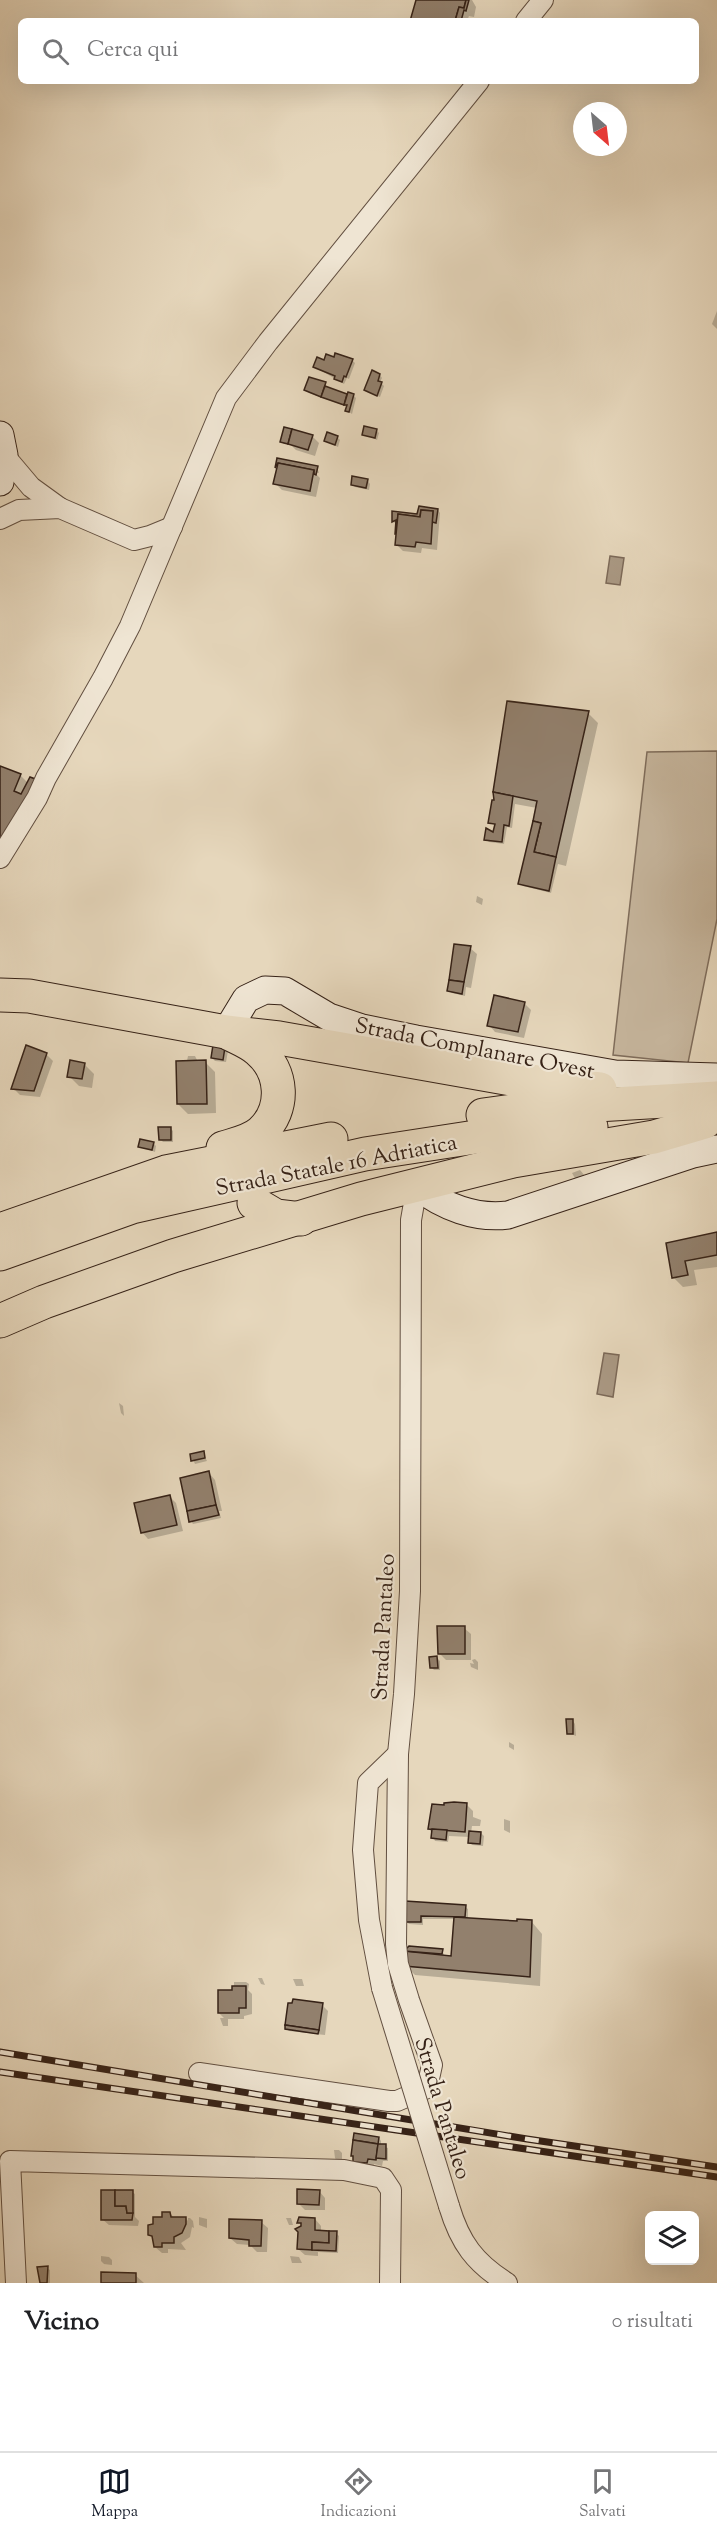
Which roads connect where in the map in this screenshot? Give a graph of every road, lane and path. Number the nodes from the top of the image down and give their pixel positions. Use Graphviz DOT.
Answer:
graph roads {
  1 [pos="543,0"];
  2 [pos="528,18"];
  3 [pos="477,84"];
  4 [pos="2,445"];
  5 [pos="0,482"];
  6 [pos="60,508"];
  7 [pos="0,519"];
  8 [pos="172,526"];
  9 [pos="134,540"];
  10 [pos="149,577"];
  11 [pos="0,858"];
  12 [pos="0,982"];
  13 [pos="15,995"];
  14 [pos="226,1032"];
  15 [pos="712,1111"];
  16 [pos="166,1172"];
  17 [pos="417,1186"];
  18 [pos="242,1194"];
  19 [pos="301,1219"];
  20 [pos="0,1230"];
  21 [pos="226,1240"];
  22 [pos="0,1254"];
  23 [pos="0,1321"];
  24 [pos="398,1754"];
  25 [pos="199,2073"];
  26 [pos="16,2283"];
  27 [pos="390,2283"];
  28 [pos="507,2283"];
  1 -- 2 [label="street"];
  3 -- 8 [label="street"];
  4 -- 5 [label="street"];
  4 -- 6 [label="street"];
  6 -- 7 [label="street"];
  6 -- 9 [label="street"];
  8 -- 9 [label="street"];
  8 -- 10 [label="street"];
  9 -- 10 [label="street"];
  10 -- 11 [label="street"];
  12 -- 13 [label="highway"];
  13 -- 14 [label="highway"];
  14 -- 15 [label="highway"];
  14 -- 15 [label="street, Strada Complanare Ovest"];
  14 -- 16 [label="highway"];
  15 -- 16 [label="highway, Strada Statale 16 Adriatica"];
  15 -- 17 [label="highway"];
  15 -- 17 [label="street"];
  15 -- 18 [label="highway, Strada Statale 16 Adriatica"];
  16 -- 20 [label="highway, Strada Statale 16 Adriatica"];
  17 -- 19 [label="highway"];
  17 -- 24 [label="street, Strada Pantaleo"];
  18 -- 19 [label="highway"];
  18 -- 21 [label="highway"];
  18 -- 22 [label="highway, Strada Statale 16 Adriatica"];
  19 -- 21 [label="highway"];
  21 -- 23 [label="highway"];
  24 -- 25 [label="street, Strada Pantaleo"];
  24 -- 28 [label="street, Strada Pantaleo, bridge"];
  26 -- 27 [label="street"];
}
